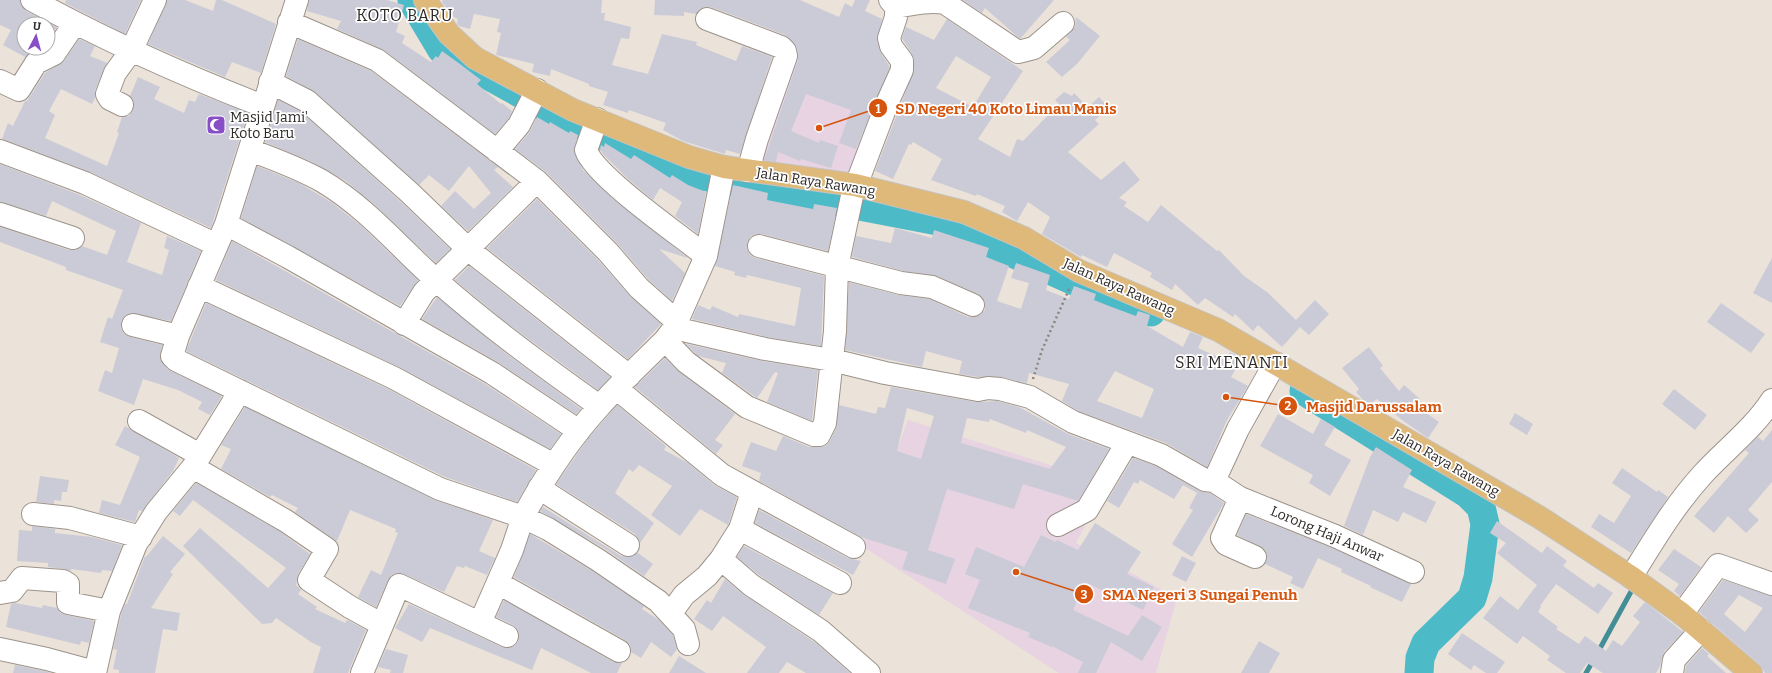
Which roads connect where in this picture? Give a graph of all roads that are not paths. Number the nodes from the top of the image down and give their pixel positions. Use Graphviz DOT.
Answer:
graph roads {
  1 [pos="32,0"];
  2 [pos="155,0"];
  3 [pos="297,0"];
  4 [pos="425,0"];
  5 [pos="893,3"];
  6 [pos="707,19"];
  7 [pos="289,22"];
  8 [pos="75,23"];
  9 [pos="1063,23"];
  10 [pos="131,51"];
  11 [pos="0,81"];
  12 [pos="270,82"];
  13 [pos="532,99"];
  14 [pos="122,105"];
  15 [pos="263,106"];
  16 [pos="597,120"];
  17 [pos="250,150"];
  18 [pos="0,151"];
  19 [pos="497,151"];
  20 [pos="748,171"];
  21 [pos="721,178"];
  22 [pos="537,181"];
  23 [pos="852,198"];
  24 [pos="0,214"];
  25 [pos="226,224"];
  26 [pos="73,238"];
  27 [pos="217,245"];
  28 [pos="759,246"];
  29 [pos="469,250"];
  30 [pos="706,256"];
  31 [pos="837,268"];
  32 [pos="436,280"];
  33 [pos="199,286"];
  34 [pos="973,305"];
  35 [pos="404,324"];
  36 [pos="133,325"];
  37 [pos="672,329"];
  38 [pos="178,336"];
  39 [pos="832,360"];
  40 [pos="1271,371"];
  41 [pos="623,382"];
  42 [pos="240,390"];
  43 [pos="1772,400"];
  44 [pos="599,406"];
  45 [pos="139,421"];
  46 [pos="579,430"];
  47 [pos="1127,444"];
  48 [pos="196,461"];
  49 [pos="554,465"];
  50 [pos="1214,481"];
  51 [pos="539,488"];
  52 [pos="752,492"];
  53 [pos="1240,498"];
  54 [pos="33,514"];
  55 [pos="523,517"];
  56 [pos="1058,525"];
  57 [pos="740,529"];
  58 [pos="141,537"];
  59 [pos="628,545"];
  60 [pos="854,547"];
  61 [pos="1255,557"];
  62 [pos="721,559"];
  63 [pos="1413,572"];
  64 [pos="1631,577"];
  65 [pos="498,583"];
  66 [pos="840,583"];
  67 [pos="1772,584"];
  68 [pos="0,593"];
  69 [pos="109,611"];
  70 [pos="670,612"];
  71 [pos="1682,614"];
  72 [pos="480,623"];
  73 [pos="381,624"];
  74 [pos="1701,630"];
  75 [pos="507,636"];
  76 [pos="688,644"];
  77 [pos="0,649"];
  78 [pos="619,651"];
  79 [pos="1743,670"];
  80 [pos="95,673"];
  81 [pos="362,673"];
  82 [pos="869,673"];
  83 [pos="1672,673"];
  1 -- 8 [label="street"];
  2 -- 10 [label="street"];
  3 -- 7 [label="street"];
  4 -- 13 [label="main road, Jalan Raya Rawang"];
  5 -- 9 [label="street"];
  5 -- 23 [label="street"];
  6 -- 20 [label="street"];
  7 -- 12 [label="street"];
  7 -- 19 [label="street"];
  8 -- 10 [label="street"];
  8 -- 11 [label="street"];
  10 -- 14 [label="street"];
  10 -- 15 [label="street"];
  12 -- 15 [label="street"];
  12 -- 29 [label="street"];
  13 -- 16 [label="main road, Jalan Raya Rawang"];
  13 -- 19 [label="street"];
  15 -- 17 [label="street"];
  16 -- 21 [label="main road, Jalan Raya Rawang"];
  16 -- 30 [label="street"];
  17 -- 25 [label="street"];
  17 -- 32 [label="street"];
  18 -- 27 [label="street"];
  19 -- 22 [label="street"];
  20 -- 21 [label="main road, Jalan Raya Rawang"];
  20 -- 23 [label="main road, Jalan Raya Rawang"];
  21 -- 30 [label="street"];
  22 -- 29 [label="street"];
  22 -- 37 [label="street"];
  23 -- 31 [label="street"];
  23 -- 40 [label="main road, Jalan Raya Rawang"];
  24 -- 26 [label="street"];
  25 -- 27 [label="street"];
  25 -- 35 [label="street"];
  27 -- 33 [label="street"];
  28 -- 31 [label="street"];
  29 -- 32 [label="street"];
  29 -- 41 [label="street"];
  30 -- 37 [label="street"];
  31 -- 34 [label="street"];
  31 -- 39 [label="street"];
  32 -- 35 [label="street"];
  32 -- 44 [label="street"];
  33 -- 38 [label="street"];
  33 -- 49 [label="street"];
  35 -- 46 [label="street"];
  36 -- 38 [label="street"];
  37 -- 39 [label="street, Lorong Haji Anwar"];
  37 -- 39 [label="street"];
  37 -- 41 [label="street"];
  38 -- 42 [label="street"];
  39 -- 47 [label="street, Lorong Haji Anwar"];
  40 -- 50 [label="street"];
  40 -- 64 [label="main road, Jalan Raya Rawang"];
  41 -- 44 [label="street"];
  41 -- 52 [label="street"];
  42 -- 48 [label="street"];
  42 -- 55 [label="street"];
  43 -- 64 [label="street"];
  44 -- 46 [label="street"];
  45 -- 48 [label="street"];
  46 -- 49 [label="street"];
  47 -- 50 [label="street, Lorong Haji Anwar"];
  47 -- 56 [label="street"];
  48 -- 58 [label="street"];
  48 -- 73 [label="street"];
  49 -- 51 [label="street"];
  50 -- 53 [label="street, Lorong Haji Anwar"];
  51 -- 55 [label="street"];
  51 -- 59 [label="street"];
  52 -- 57 [label="street"];
  52 -- 60 [label="street"];
  53 -- 61 [label="street"];
  53 -- 63 [label="street, Lorong Haji Anwar"];
  54 -- 58 [label="street"];
  55 -- 65 [label="street"];
  55 -- 70 [label="street"];
  57 -- 62 [label="street"];
  57 -- 66 [label="street"];
  58 -- 69 [label="street"];
  62 -- 70 [label="street"];
  62 -- 82 [label="street"];
  64 -- 71 [label="main road, Jalan Raya Rawang"];
  65 -- 72 [label="street"];
  65 -- 78 [label="street"];
  67 -- 71 [label="street"];
  68 -- 69 [label="street"];
  69 -- 80 [label="street"];
  70 -- 76 [label="street"];
  71 -- 74 [label="main road, Jalan Raya Rawang"];
  72 -- 73 [label="street"];
  72 -- 75 [label="street"];
  73 -- 81 [label="street"];
  74 -- 79 [label="main road, Jalan Raya Rawang"];
  74 -- 83 [label="street"];
  77 -- 80 [label="street"];
}
